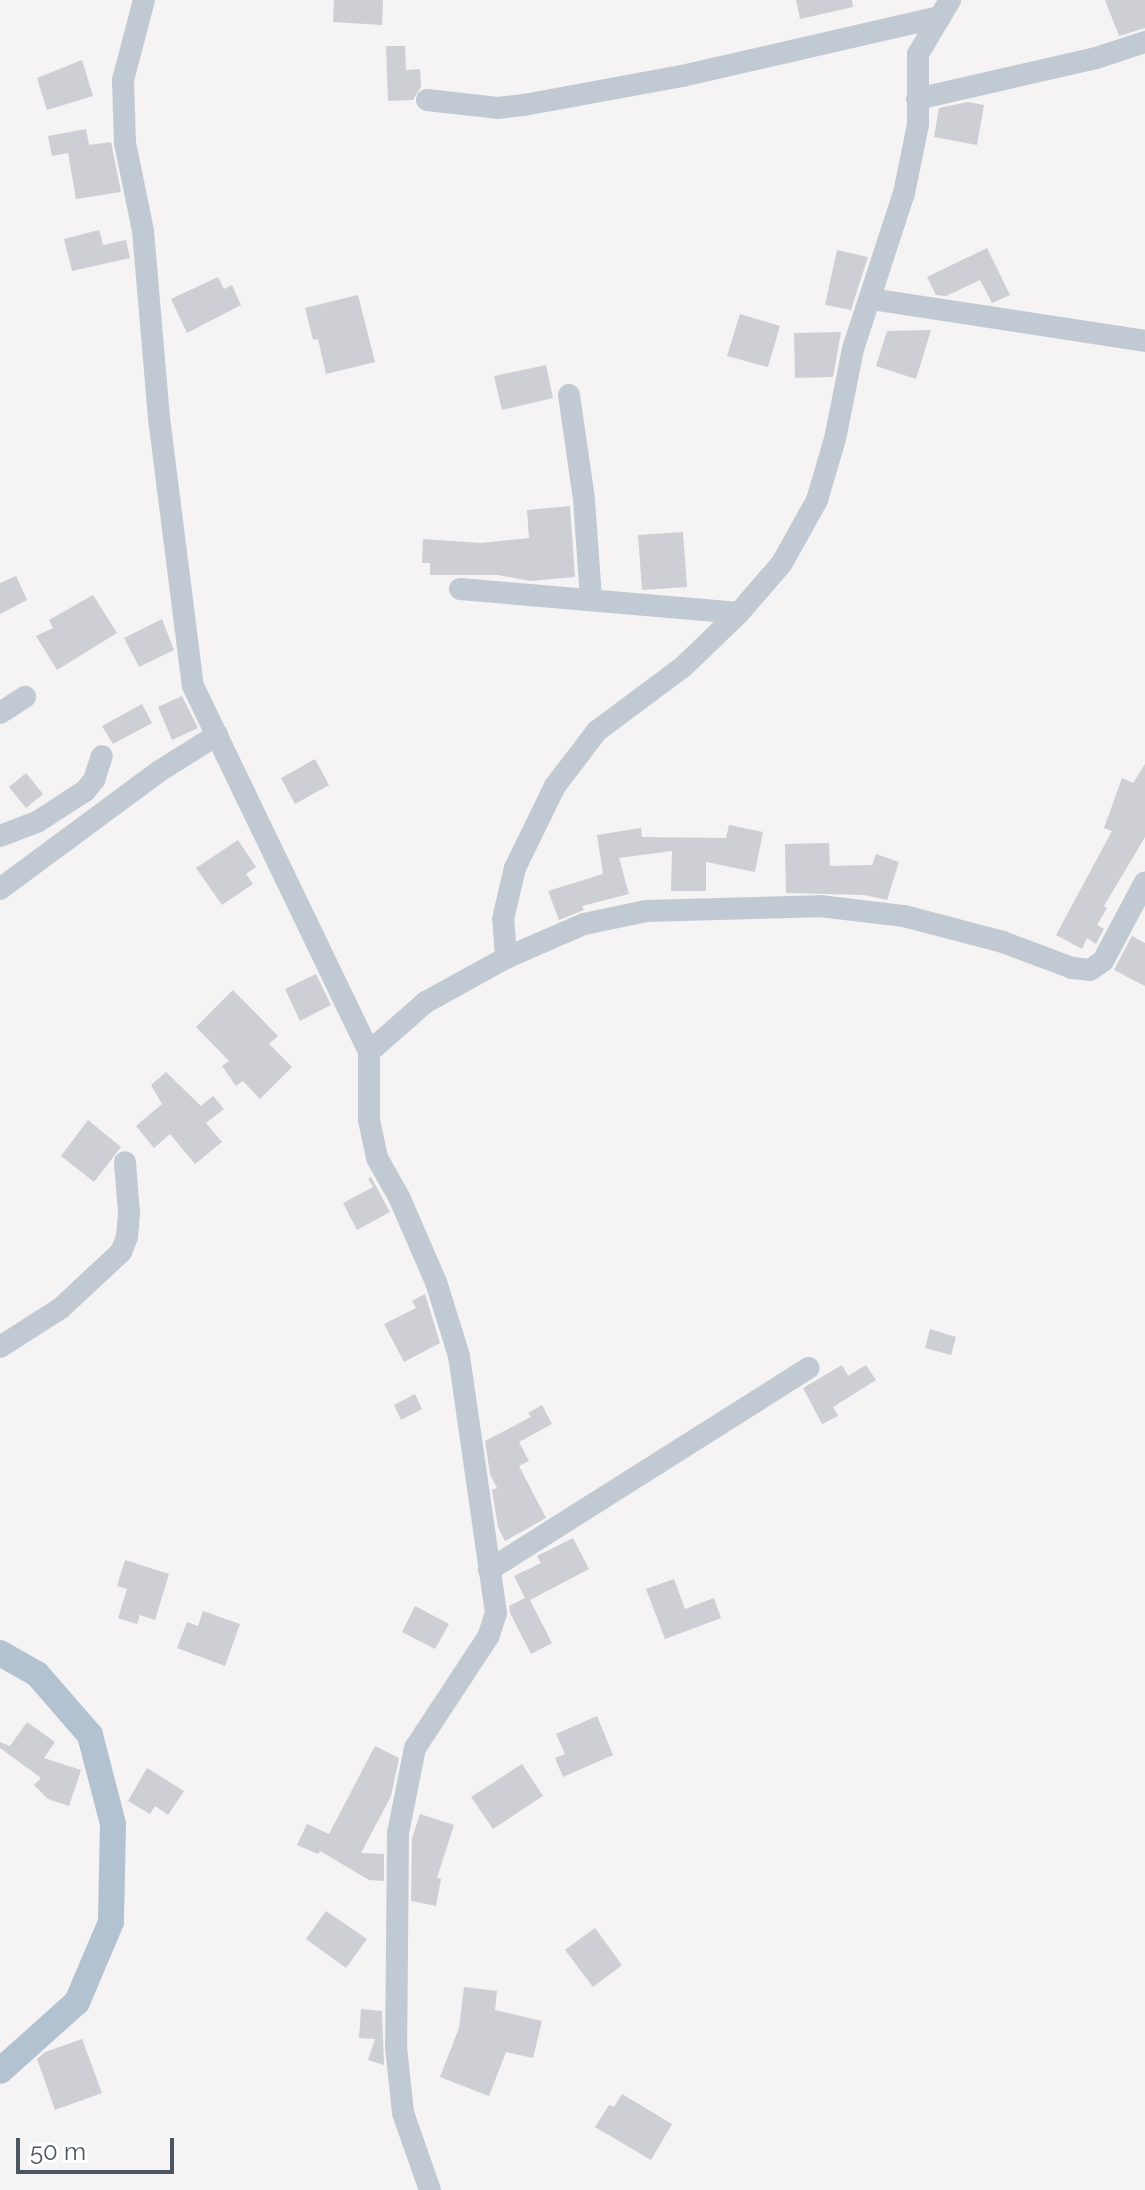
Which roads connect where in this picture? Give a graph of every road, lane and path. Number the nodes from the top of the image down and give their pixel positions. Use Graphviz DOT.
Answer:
graph roads {
  1 [pos="144,0"];
  2 [pos="945,8"];
  3 [pos="1145,42"];
  4 [pos="917,99"];
  5 [pos="427,100"];
  6 [pos="871,299"];
  7 [pos="1145,341"];
  8 [pos="569,395"];
  9 [pos="460,589"];
  10 [pos="591,600"];
  11 [pos="739,613"];
  12 [pos="25,697"];
  13 [pos="0,713"];
  14 [pos="217,735"];
  15 [pos="102,756"];
  16 [pos="0,836"];
  17 [pos="1145,882"];
  18 [pos="0,889"];
  19 [pos="506,958"];
  20 [pos="369,1052"];
  21 [pos="125,1162"];
  22 [pos="0,1347"];
  23 [pos="808,1368"];
  24 [pos="489,1570"];
  25 [pos="0,1653"];
  26 [pos="0,2071"];
  27 [pos="430,2190"];
  1 -- 14 [label="street"];
  2 -- 4 [label="street"];
  2 -- 5 [label="street"];
  3 -- 4 [label="street"];
  4 -- 6 [label="street"];
  6 -- 7 [label="street"];
  6 -- 11 [label="street"];
  8 -- 10 [label="street"];
  9 -- 10 [label="street"];
  10 -- 11 [label="street"];
  11 -- 19 [label="street"];
  12 -- 13 [label="street"];
  14 -- 18 [label="street"];
  14 -- 20 [label="street"];
  15 -- 16 [label="street"];
  17 -- 19 [label="street"];
  19 -- 20 [label="street"];
  20 -- 24 [label="street"];
  21 -- 22 [label="street"];
  23 -- 24 [label="street"];
  24 -- 27 [label="street"];
  25 -- 26 [label="main road"];
}
